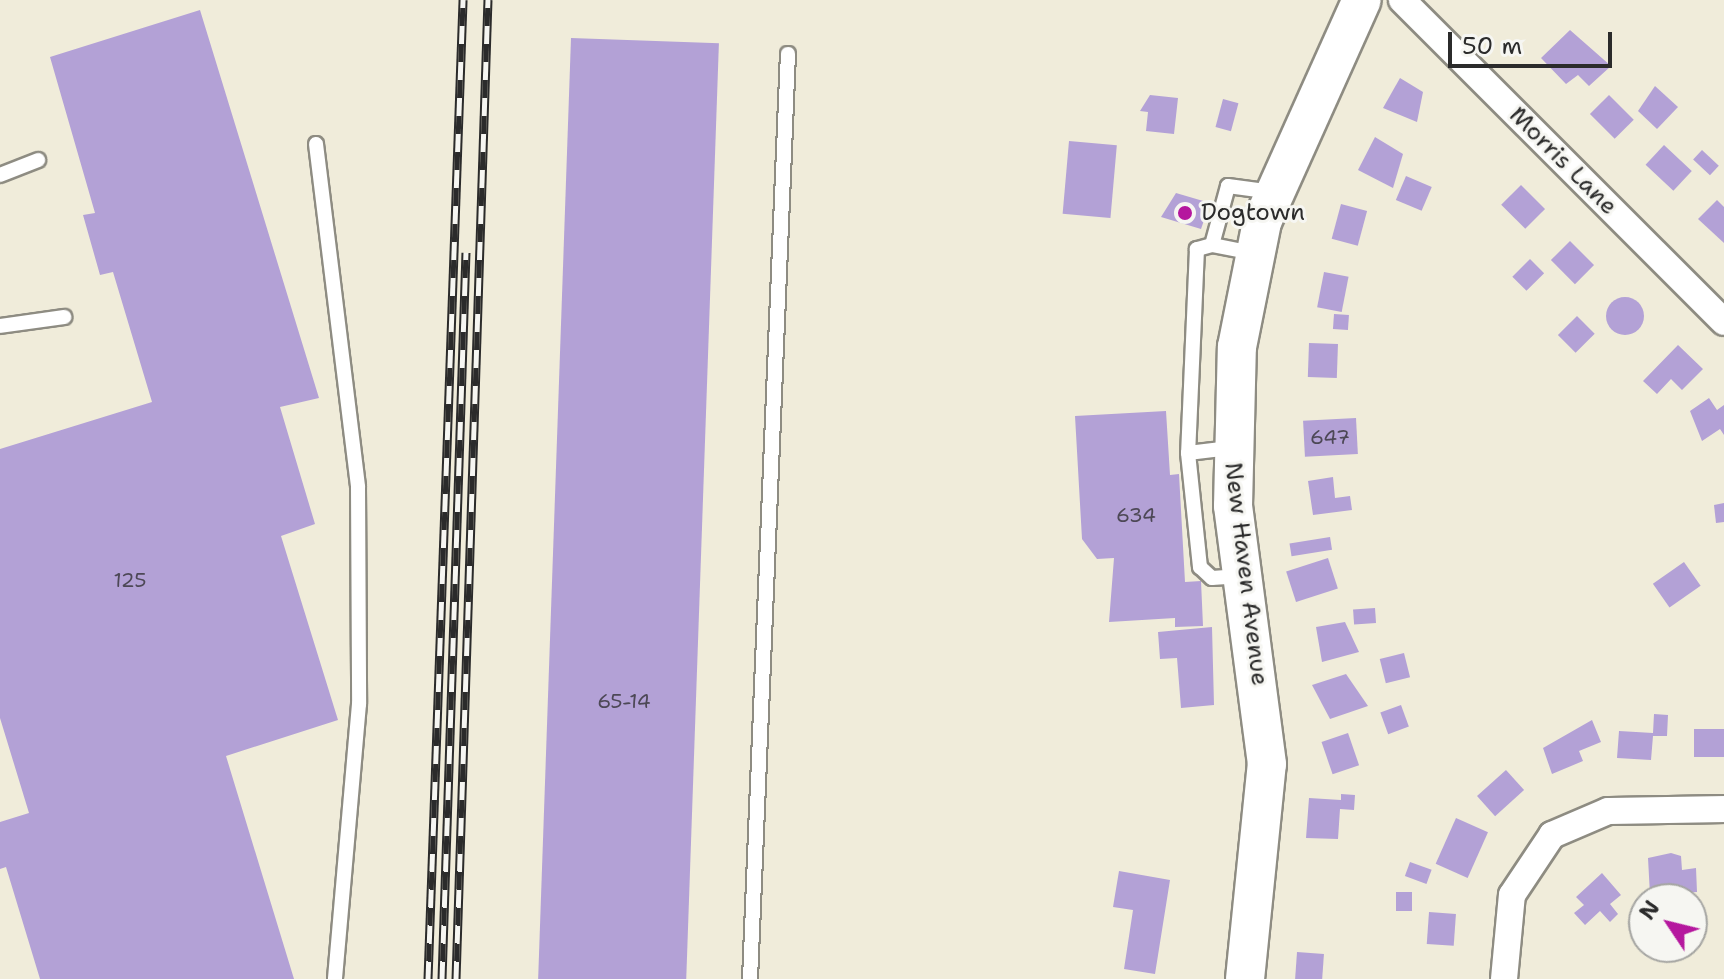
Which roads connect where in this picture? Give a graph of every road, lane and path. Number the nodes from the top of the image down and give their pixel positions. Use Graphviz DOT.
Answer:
graph roads {
  1 [pos="1362,0"];
  2 [pos="1402,0"];
  3 [pos="788,54"];
  4 [pos="316,144"];
  5 [pos="38,160"];
  6 [pos="0,175"];
  7 [pos="1273,192"];
  8 [pos="1212,245"];
  9 [pos="1253,253"];
  10 [pos="64,317"];
  11 [pos="1724,322"];
  12 [pos="0,326"];
  13 [pos="1230,448"];
  14 [pos="1188,453"];
  15 [pos="1242,576"];
  16 [pos="1724,809"];
  17 [pos="335,979"];
  18 [pos="750,979"];
  19 [pos="1245,979"];
  20 [pos="1504,979"];
  1 -- 7 [label="main road, New Haven Avenue"];
  2 -- 11 [label="street, Morris Lane"];
  3 -- 18 [label="lane"];
  4 -- 17 [label="lane"];
  5 -- 6 [label="lane"];
  7 -- 8 [label="lane"];
  7 -- 9 [label="main road, New Haven Avenue"];
  8 -- 9 [label="lane"];
  8 -- 14 [label="lane"];
  9 -- 13 [label="main road, New Haven Avenue"];
  10 -- 12 [label="lane"];
  13 -- 14 [label="lane"];
  13 -- 15 [label="main road, New Haven Avenue"];
  14 -- 15 [label="lane"];
  15 -- 19 [label="main road, New Haven Avenue"];
  16 -- 20 [label="street"];
}
